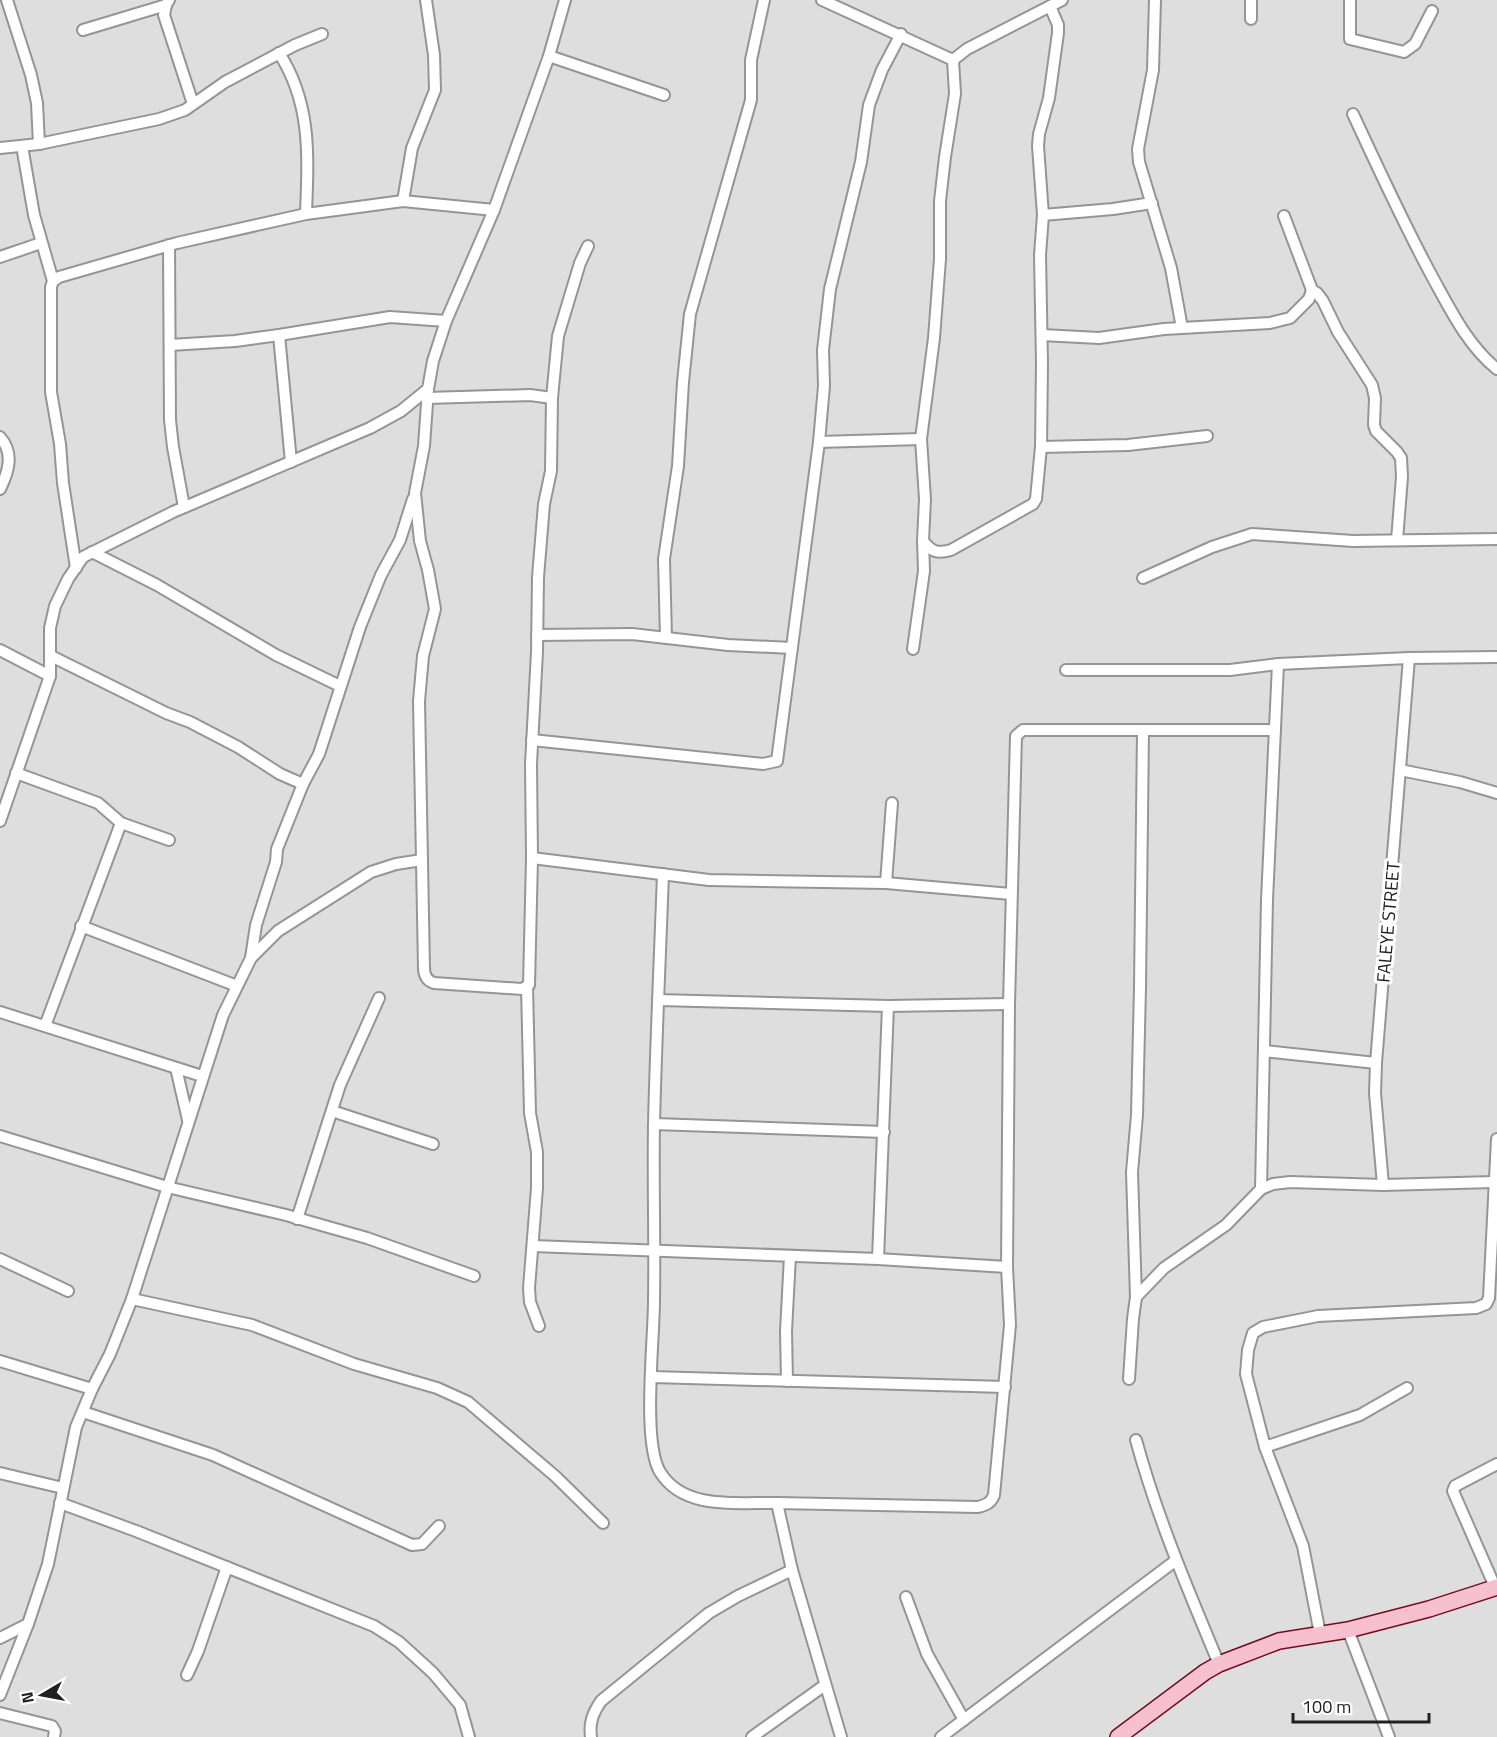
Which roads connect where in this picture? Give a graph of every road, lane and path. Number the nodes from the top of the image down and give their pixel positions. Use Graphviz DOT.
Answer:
graph roads {
  1 [pos="7,0"];
  2 [pos="426,0"];
  3 [pos="565,0"];
  4 [pos="764,0"];
  5 [pos="822,0"];
  6 [pos="1062,0"];
  7 [pos="1155,0"];
  8 [pos="1251,0"];
  9 [pos="1350,0"];
  10 [pos="167,2"];
  11 [pos="1050,6"];
  12 [pos="1432,10"];
  13 [pos="1251,19"];
  14 [pos="83,30"];
  15 [pos="322,34"];
  16 [pos="901,34"];
  17 [pos="279,53"];
  18 [pos="549,56"];
  19 [pos="953,60"];
  20 [pos="664,95"];
  21 [pos="193,104"];
  22 [pos="1353,114"];
  23 [pos="39,144"];
  24 [pos="22,146"];
  25 [pos="0,148"];
  26 [pos="403,201"];
  27 [pos="1152,203"];
  28 [pos="494,210"];
  29 [pos="306,214"];
  30 [pos="1043,215"];
  31 [pos="1284,216"];
  32 [pos="41,243"];
  33 [pos="170,245"];
  34 [pos="588,246"];
  35 [pos="0,257"];
  36 [pos="52,281"];
  37 [pos="1312,290"];
  38 [pos="446,321"];
  39 [pos="1182,328"];
  40 [pos="279,335"];
  41 [pos="1042,335"];
  42 [pos="170,345"];
  43 [pos="1497,369"];
  44 [pos="428,394"];
  45 [pos="552,398"];
  46 [pos="1207,436"];
  47 [pos="0,437"];
  48 [pos="921,439"];
  49 [pos="819,442"];
  50 [pos="1041,447"];
  51 [pos="291,462"];
  52 [pos="0,489"];
  53 [pos="415,493"];
  54 [pos="184,507"];
  55 [pos="1497,539"];
  56 [pos="400,540"];
  57 [pos="1397,540"];
  58 [pos="420,541"];
  59 [pos="923,541"];
  60 [pos="92,552"];
  61 [pos="76,568"];
  62 [pos="1143,578"];
  63 [pos="537,635"];
  64 [pos="666,638"];
  65 [pos="792,648"];
  66 [pos="913,649"];
  67 [pos="0,650"];
  68 [pos="51,656"];
  69 [pos="1497,657"];
  70 [pos="1409,658"];
  71 [pos="1278,664"];
  72 [pos="1066,670"];
  73 [pos="50,676"];
  74 [pos="340,686"];
  75 [pos="1275,730"];
  76 [pos="1143,731"];
  77 [pos="532,740"];
  78 [pos="1400,770"];
  79 [pos="16,773"];
  80 [pos="303,784"];
  81 [pos="1497,794"];
  82 [pos="892,804"];
  83 [pos="0,820"];
  84 [pos="121,823"];
  85 [pos="169,840"];
  86 [pos="532,858"];
  87 [pos="422,860"];
  88 [pos="663,874"];
  89 [pos="886,883"];
  90 [pos="1011,894"];
  91 [pos="81,926"];
  92 [pos="251,958"];
  93 [pos="237,986"];
  94 [pos="527,987"];
  95 [pos="379,998"];
  96 [pos="658,1000"];
  97 [pos="1009,1004"];
  98 [pos="888,1006"];
  99 [pos="0,1012"];
  100 [pos="45,1026"];
  101 [pos="1264,1051"];
  102 [pos="1376,1064"];
  103 [pos="176,1068"];
  104 [pos="202,1076"];
  105 [pos="332,1111"];
  106 [pos="189,1123"];
  107 [pos="654,1124"];
  108 [pos="884,1132"];
  109 [pos="0,1136"];
  110 [pos="1497,1139"];
  111 [pos="433,1144"];
  112 [pos="1494,1182"];
  113 [pos="1383,1185"];
  114 [pos="167,1187"];
  115 [pos="1261,1189"];
  116 [pos="297,1219"];
  117 [pos="533,1246"];
  118 [pos="653,1251"];
  119 [pos="790,1256"];
  120 [pos="0,1259"];
  121 [pos="878,1259"];
  122 [pos="1007,1267"];
  123 [pos="474,1276"];
  124 [pos="68,1291"];
  125 [pos="1137,1298"];
  126 [pos="132,1299"];
  127 [pos="539,1326"];
  128 [pos="0,1361"];
  129 [pos="652,1377"];
  130 [pos="1129,1379"];
  131 [pos="787,1381"];
  132 [pos="1005,1387"];
  133 [pos="1407,1388"];
  134 [pos="92,1389"];
  135 [pos="83,1412"];
  136 [pos="1136,1440"];
  137 [pos="1265,1447"];
  138 [pos="1497,1464"];
  139 [pos="0,1473"];
  140 [pos="63,1488"];
  141 [pos="60,1503"];
  142 [pos="777,1503"];
  143 [pos="603,1523"];
  144 [pos="439,1526"];
  145 [pos="1175,1561"];
  146 [pos="227,1567"];
  147 [pos="792,1570"];
  148 [pos="1496,1587"];
  149 [pos="906,1597"];
  150 [pos="28,1624"];
  151 [pos="1348,1630"];
  152 [pos="1320,1634"];
  153 [pos="0,1638"];
  154 [pos="1219,1664"];
  155 [pos="186,1675"];
  156 [pos="825,1685"];
  157 [pos="0,1695"];
  158 [pos="0,1713"];
  159 [pos="964,1720"];
  160 [pos="54,1737"];
  161 [pos="469,1737"];
  162 [pos="591,1737"];
  163 [pos="752,1737"];
  164 [pos="841,1737"];
  165 [pos="941,1737"];
  166 [pos="1118,1737"];
  167 [pos="1389,1737"];
  1 -- 23 [label="street"];
  2 -- 26 [label="street"];
  3 -- 18 [label="street"];
  4 -- 64 [label="street"];
  5 -- 16 [label="street"];
  6 -- 11 [label="street"];
  7 -- 27 [label="street"];
  8 -- 13 [label="street"];
  9 -- 12 [label="street"];
  10 -- 14 [label="street"];
  10 -- 21 [label="street"];
  11 -- 19 [label="street"];
  11 -- 30 [label="street"];
  15 -- 17 [label="street"];
  16 -- 19 [label="street"];
  16 -- 49 [label="street"];
  17 -- 21 [label="street"];
  17 -- 29 [label="street"];
  18 -- 20 [label="street"];
  18 -- 28 [label="street"];
  19 -- 48 [label="street"];
  21 -- 23 [label="street"];
  22 -- 43 [label="street"];
  23 -- 24 [label="street"];
  24 -- 25 [label="street"];
  24 -- 32 [label="street"];
  26 -- 28 [label="street"];
  26 -- 29 [label="street"];
  27 -- 30 [label="street"];
  27 -- 39 [label="street"];
  28 -- 38 [label="street"];
  29 -- 33 [label="street"];
  30 -- 41 [label="street"];
  31 -- 37 [label="street"];
  32 -- 35 [label="street"];
  32 -- 36 [label="street"];
  33 -- 36 [label="street"];
  33 -- 42 [label="street"];
  34 -- 45 [label="street"];
  36 -- 61 [label="street"];
  37 -- 39 [label="street"];
  37 -- 57 [label="street"];
  38 -- 40 [label="street"];
  38 -- 44 [label="street"];
  39 -- 41 [label="street"];
  40 -- 42 [label="street"];
  40 -- 51 [label="street"];
  41 -- 50 [label="street"];
  42 -- 54 [label="street"];
  44 -- 45 [label="street"];
  44 -- 51 [label="street"];
  44 -- 53 [label="street"];
  45 -- 63 [label="street"];
  46 -- 50 [label="street"];
  47 -- 52 [label="street"];
  48 -- 49 [label="street"];
  48 -- 59 [label="street"];
  49 -- 65 [label="street"];
  50 -- 59 [label="street"];
  51 -- 54 [label="street"];
  53 -- 56 [label="street"];
  53 -- 58 [label="street"];
  54 -- 60 [label="street"];
  55 -- 57 [label="street"];
  56 -- 58 [label="street"];
  56 -- 74 [label="street"];
  57 -- 62 [label="street"];
  58 -- 87 [label="street"];
  59 -- 66 [label="street"];
  60 -- 61 [label="street"];
  60 -- 74 [label="street"];
  61 -- 68 [label="street"];
  63 -- 64 [label="street"];
  63 -- 77 [label="street"];
  64 -- 65 [label="street"];
  65 -- 77 [label="street"];
  67 -- 73 [label="street"];
  68 -- 73 [label="street"];
  68 -- 80 [label="street"];
  69 -- 70 [label="street"];
  70 -- 71 [label="street"];
  70 -- 78 [label="street, FALEYE STREET"];
  71 -- 72 [label="street"];
  71 -- 75 [label="street"];
  73 -- 79 [label="street"];
  74 -- 80 [label="street"];
  75 -- 76 [label="street"];
  75 -- 101 [label="street"];
  76 -- 90 [label="street"];
  76 -- 125 [label="street"];
  77 -- 86 [label="street"];
  78 -- 81 [label="street"];
  78 -- 102 [label="street, FALEYE STREET"];
  79 -- 83 [label="street"];
  79 -- 84 [label="street"];
  80 -- 92 [label="street"];
  82 -- 89 [label="street"];
  84 -- 85 [label="street"];
  84 -- 91 [label="street"];
  86 -- 88 [label="street"];
  86 -- 94 [label="street"];
  87 -- 92 [label="street"];
  87 -- 94 [label="street"];
  88 -- 89 [label="street"];
  88 -- 96 [label="street"];
  89 -- 90 [label="street"];
  90 -- 97 [label="street"];
  91 -- 93 [label="street"];
  91 -- 100 [label="street"];
  92 -- 93 [label="street"];
  93 -- 104 [label="street"];
  94 -- 117 [label="street"];
  95 -- 105 [label="street"];
  96 -- 98 [label="street"];
  96 -- 107 [label="street"];
  97 -- 98 [label="street"];
  97 -- 122 [label="street"];
  98 -- 108 [label="street"];
  99 -- 100 [label="street"];
  100 -- 103 [label="street"];
  101 -- 102 [label="street"];
  101 -- 115 [label="street"];
  102 -- 113 [label="street, FALEYE STREET"];
  103 -- 104 [label="street"];
  103 -- 106 [label="street"];
  104 -- 106 [label="street"];
  105 -- 111 [label="street"];
  105 -- 116 [label="street"];
  106 -- 114 [label="street"];
  107 -- 108 [label="street"];
  107 -- 118 [label="street"];
  108 -- 121 [label="street"];
  109 -- 114 [label="street"];
  110 -- 112 [label="street"];
  112 -- 113 [label="street"];
  112 -- 137 [label="street"];
  113 -- 115 [label="street"];
  114 -- 116 [label="street"];
  114 -- 126 [label="street"];
  115 -- 125 [label="street"];
  116 -- 123 [label="street"];
  117 -- 118 [label="street"];
  117 -- 127 [label="street"];
  118 -- 119 [label="street"];
  118 -- 129 [label="street"];
  119 -- 121 [label="street"];
  119 -- 131 [label="street"];
  120 -- 124 [label="street"];
  121 -- 122 [label="street"];
  122 -- 132 [label="street"];
  125 -- 130 [label="street"];
  126 -- 134 [label="street"];
  126 -- 143 [label="street"];
  128 -- 134 [label="street"];
  129 -- 131 [label="street"];
  129 -- 142 [label="street"];
  131 -- 132 [label="street"];
  132 -- 142 [label="street"];
  133 -- 137 [label="street"];
  134 -- 135 [label="street"];
  135 -- 140 [label="street"];
  135 -- 144 [label="street"];
  136 -- 145 [label="street"];
  137 -- 152 [label="street"];
  138 -- 148 [label="street"];
  139 -- 140 [label="street"];
  140 -- 141 [label="street"];
  141 -- 146 [label="street"];
  141 -- 150 [label="street"];
  142 -- 147 [label="street"];
  145 -- 154 [label="street"];
  145 -- 159 [label="street"];
  146 -- 155 [label="street"];
  146 -- 161 [label="street"];
  147 -- 156 [label="street"];
  147 -- 162 [label="street"];
  148 -- 151 [label="street"];
  149 -- 159 [label="street"];
  150 -- 153 [label="street"];
  150 -- 157 [label="street"];
  151 -- 152 [label="street"];
  151 -- 167 [label="street"];
  152 -- 154 [label="street"];
  154 -- 166 [label="street"];
  156 -- 163 [label="street"];
  156 -- 164 [label="street"];
  158 -- 160 [label="street"];
  159 -- 165 [label="street"];
}
